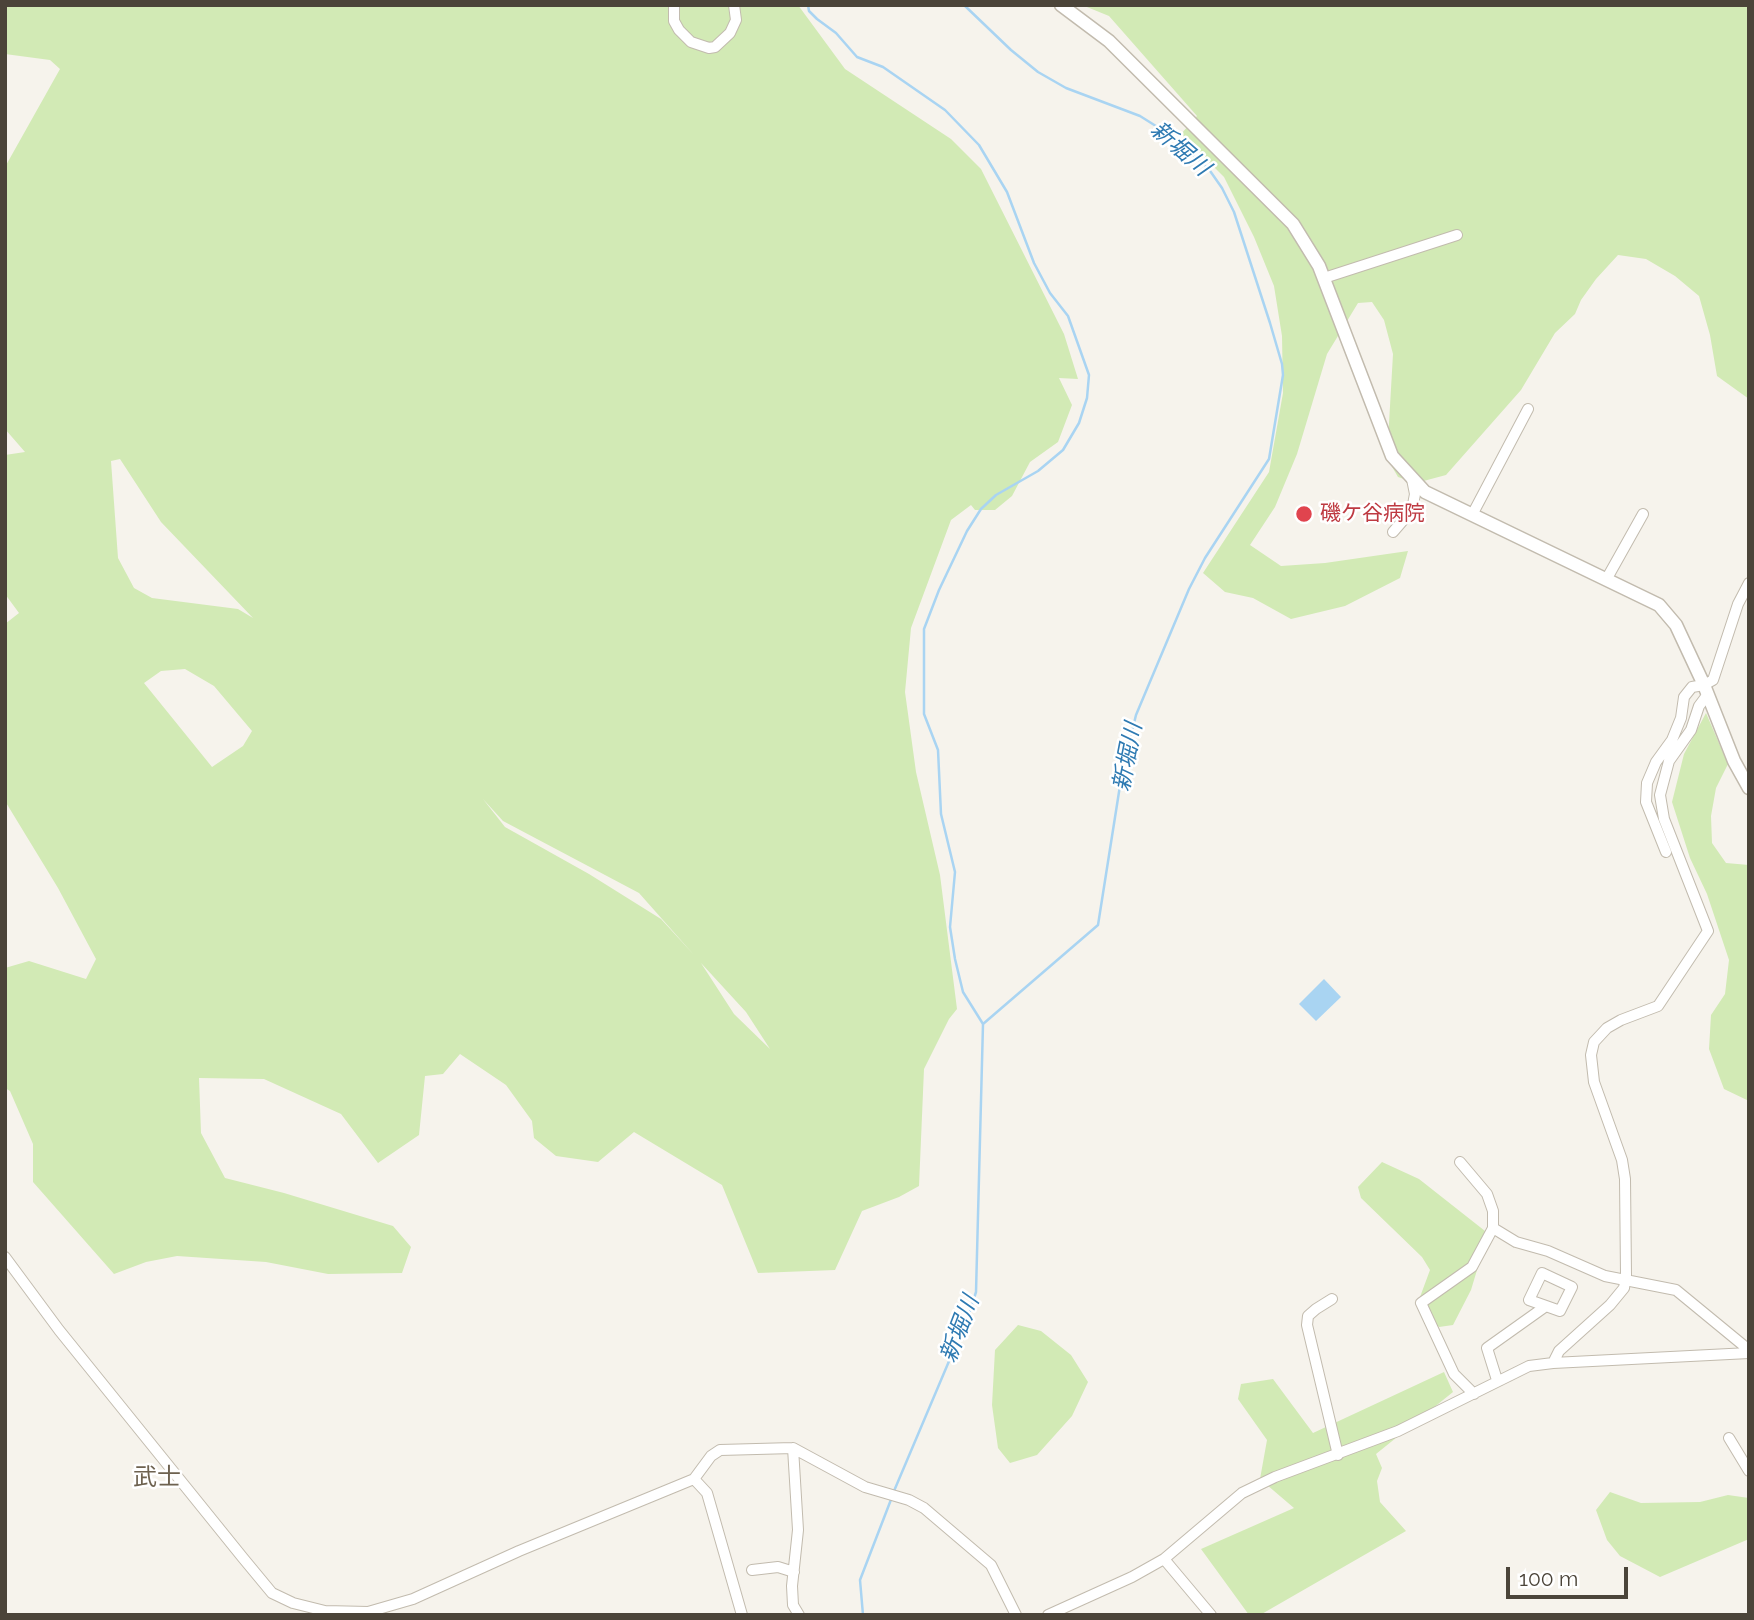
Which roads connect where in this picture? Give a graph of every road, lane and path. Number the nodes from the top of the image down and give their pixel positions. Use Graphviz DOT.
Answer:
graph roads {
  1 [pos="674,5"];
  2 [pos="734,5"];
  3 [pos="1067,7"];
  4 [pos="1457,235"];
  5 [pos="1324,278"];
  6 [pos="1528,409"];
  7 [pos="1412,479"];
  8 [pos="1643,514"];
  9 [pos="1472,515"];
  10 [pos="1393,532"];
  11 [pos="1606,580"];
  12 [pos="1749,583"];
  13 [pos="1706,689"];
  14 [pos="1749,789"];
  15 [pos="1666,852"];
  16 [pos="1461,1162"];
  17 [pos="1493,1228"];
  18 [pos="5,1256"];
  19 [pos="1625,1279"];
  20 [pos="1332,1299"];
  21 [pos="1546,1306"];
  22 [pos="1749,1352"];
  23 [pos="1553,1363"];
  24 [pos="1497,1380"];
  25 [pos="1474,1394"];
  26 [pos="1729,1438"];
  27 [pos="793,1448"];
  28 [pos="1338,1455"];
  29 [pos="1749,1471"];
  30 [pos="694,1479"];
  31 [pos="1164,1559"];
  32 [pos="752,1570"];
  33 [pos="794,1572"];
  34 [pos="1063,1612"];
  35 [pos="369,1614"];
  36 [pos="742,1615"];
  37 [pos="799,1615"];
  38 [pos="1016,1615"];
  39 [pos="1048,1615"];
  40 [pos="1211,1615"];
  1 -- 2 [label="street"];
  3 -- 5 [label="street"];
  4 -- 5 [label="street"];
  5 -- 7 [label="street"];
  6 -- 9 [label="street"];
  7 -- 9 [label="street"];
  7 -- 10 [label="street"];
  8 -- 11 [label="street"];
  9 -- 11 [label="street"];
  11 -- 13 [label="street"];
  12 -- 13 [label="street"];
  13 -- 14 [label="street"];
  13 -- 15 [label="street"];
  13 -- 19 [label="street"];
  16 -- 17 [label="street"];
  17 -- 19 [label="street"];
  17 -- 25 [label="street"];
  18 -- 35 [label="street"];
  19 -- 22 [label="street"];
  19 -- 23 [label="street"];
  20 -- 28 [label="street"];
  21 -- 21 [label="street"];
  21 -- 24 [label="street"];
  22 -- 23 [label="street"];
  23 -- 24 [label="street"];
  24 -- 25 [label="street"];
  25 -- 28 [label="street"];
  26 -- 29 [label="street"];
  27 -- 30 [label="street"];
  27 -- 33 [label="street"];
  27 -- 38 [label="street"];
  28 -- 31 [label="street"];
  30 -- 35 [label="street"];
  30 -- 36 [label="street"];
  31 -- 34 [label="street"];
  31 -- 40 [label="street"];
  32 -- 33 [label="street"];
  33 -- 37 [label="street"];
  34 -- 39 [label="street"];
}
